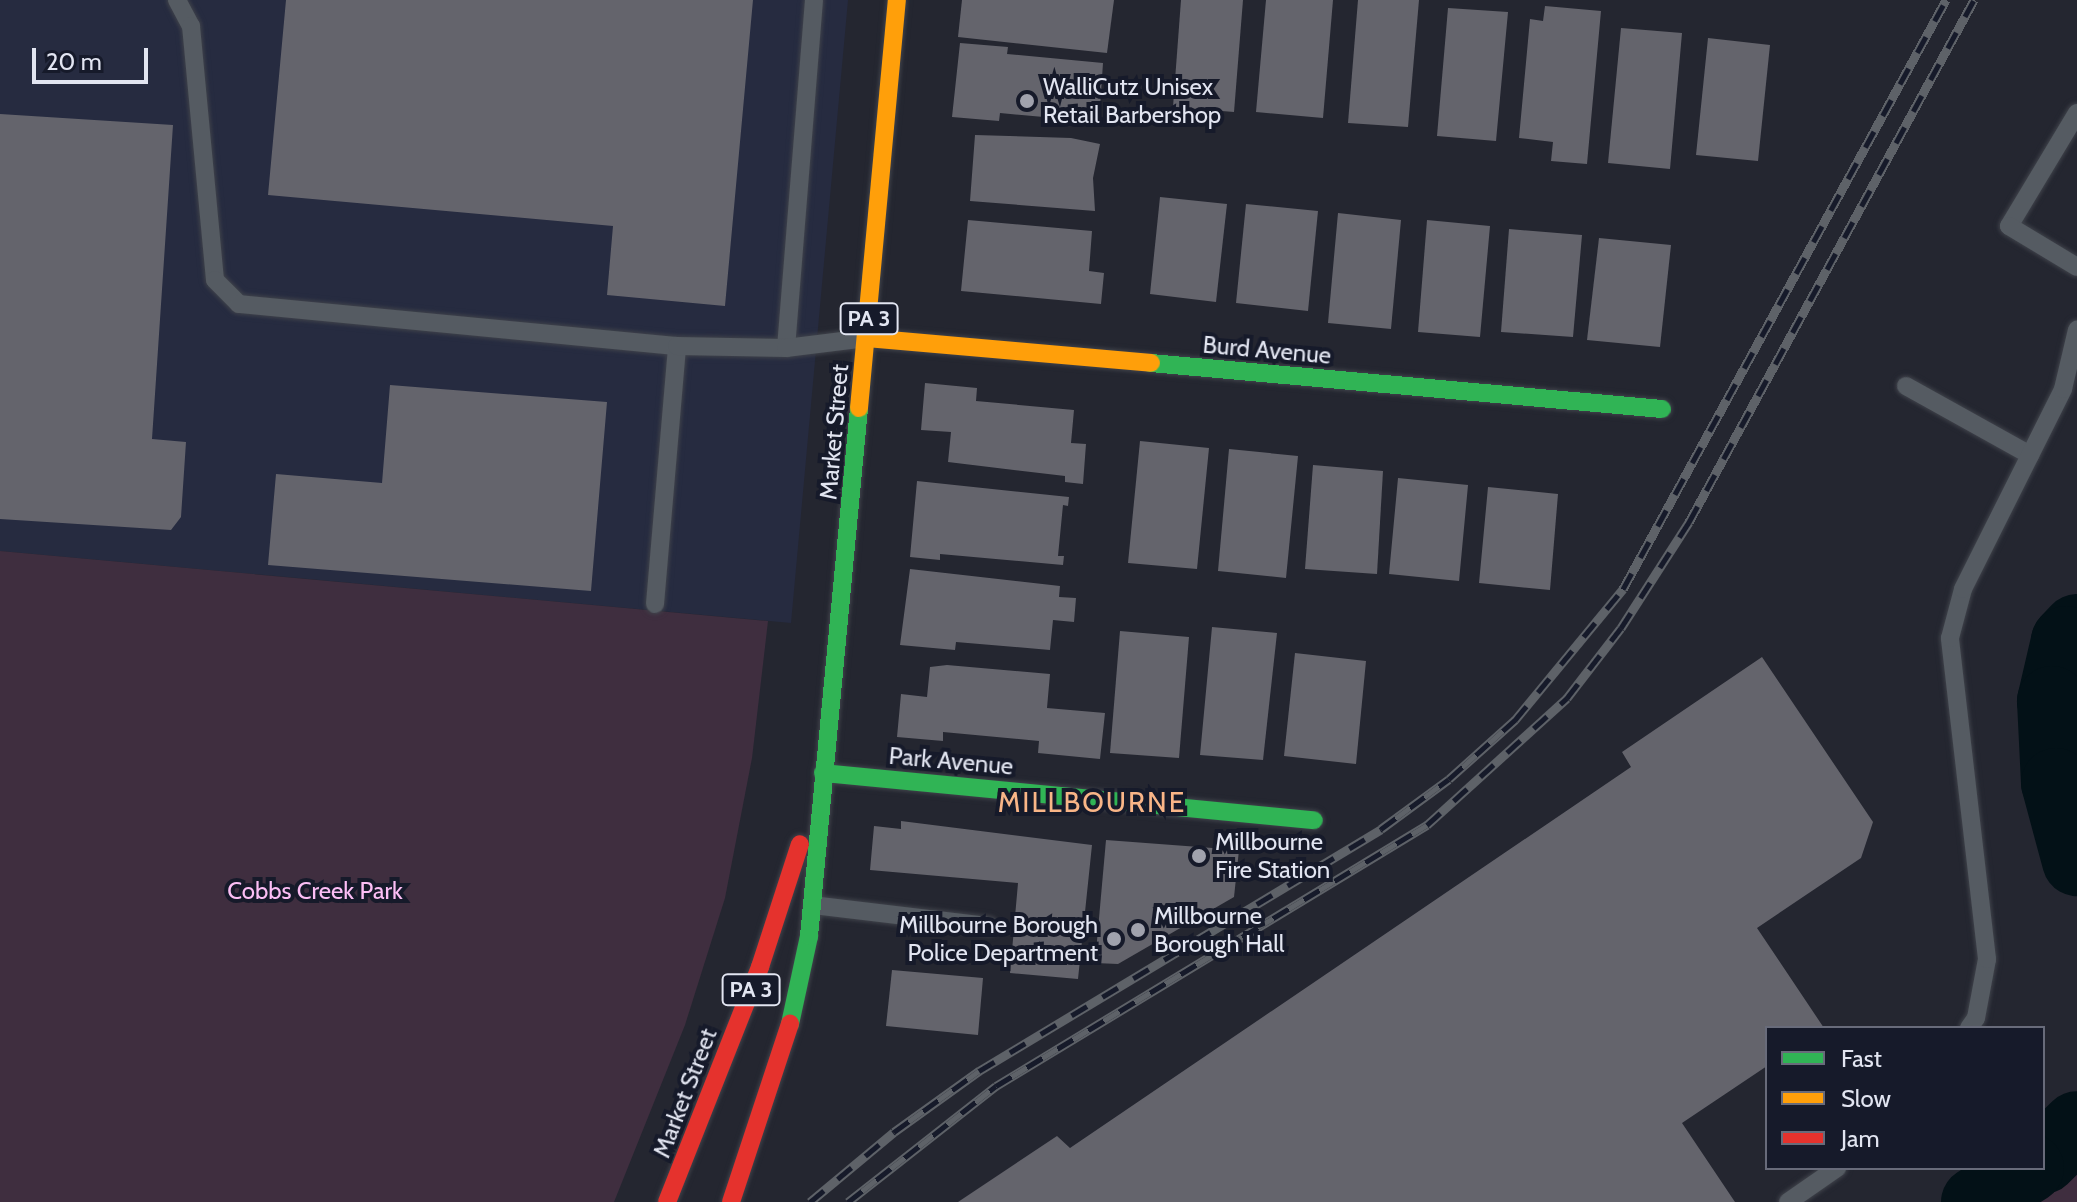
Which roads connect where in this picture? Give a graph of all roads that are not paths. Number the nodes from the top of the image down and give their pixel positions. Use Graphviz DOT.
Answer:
graph roads {
  1 [pos="177,0"];
  2 [pos="814,0"];
  3 [pos="897,0"];
  4 [pos="2077,113"];
  5 [pos="2077,267"];
  6 [pos="2077,330"];
  7 [pos="867,338"];
  8 [pos="677,346"];
  9 [pos="786,348"];
  10 [pos="1906,386"];
  11 [pos="2070,389"];
  12 [pos="1662,409"];
  13 [pos="2030,455"];
  14 [pos="655,604"];
  15 [pos="823,773"];
  16 [pos="1314,820"];
  17 [pos="812,905"];
  18 [pos="989,926"];
  19 [pos="1970,1026"];
  20 [pos="1834,1170"];
  21 [pos="667,1202"];
  22 [pos="731,1202"];
  23 [pos="1788,1202"];
  1 -- 8 [label="lane"];
  2 -- 9 [label="lane"];
  3 -- 7 [label="main road, Market Street / PA 3"];
  4 -- 5 [label="lane"];
  6 -- 11 [label="lane"];
  7 -- 9 [label="lane"];
  7 -- 12 [label="main road, Burd Avenue"];
  7 -- 15 [label="main road, Market Street / PA 3"];
  8 -- 9 [label="lane"];
  8 -- 14 [label="lane"];
  10 -- 13 [label="lane"];
  11 -- 13 [label="lane"];
  13 -- 19 [label="lane"];
  15 -- 16 [label="main road, Park Avenue"];
  15 -- 17 [label="main road, Market Street / PA 3"];
  15 -- 21 [label="main road, Market Street / PA 3"];
  17 -- 18 [label="lane"];
  17 -- 22 [label="main road, Market Street / PA 3"];
  20 -- 23 [label="lane"];
}
